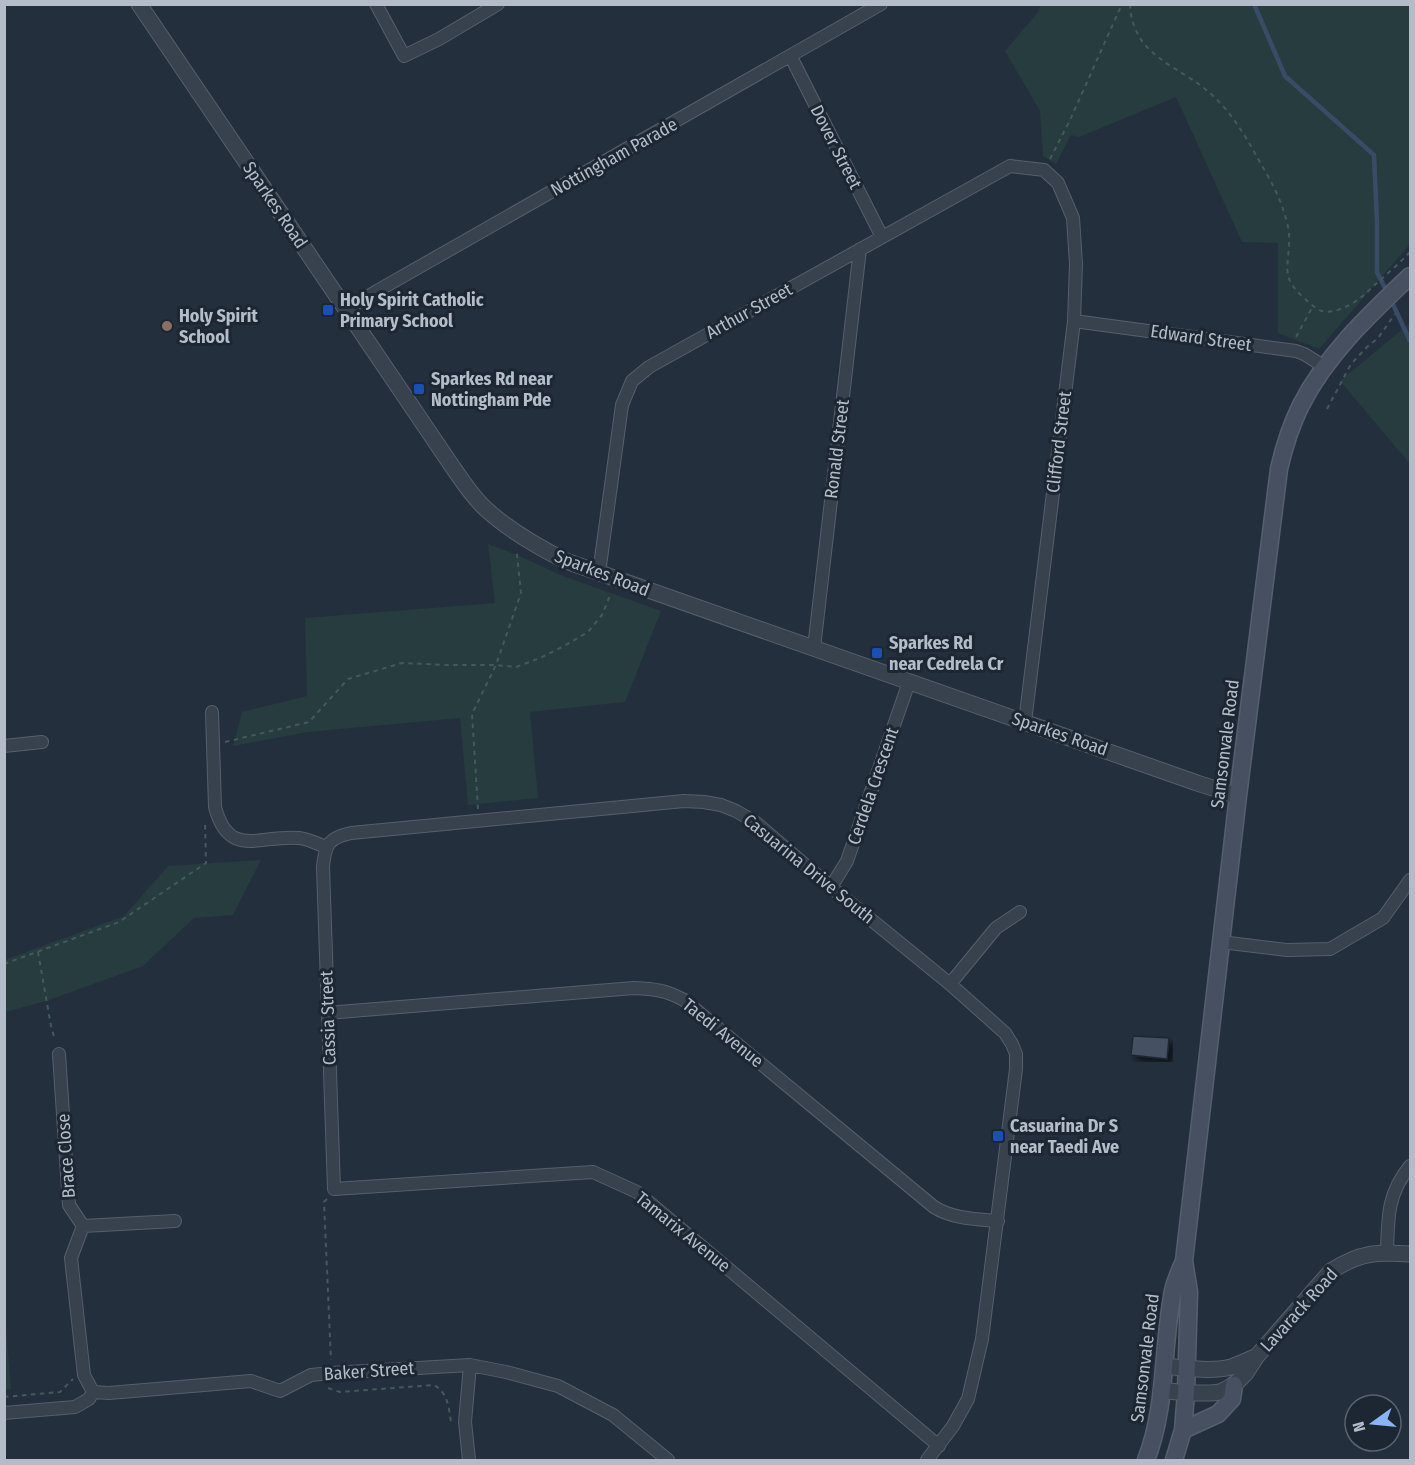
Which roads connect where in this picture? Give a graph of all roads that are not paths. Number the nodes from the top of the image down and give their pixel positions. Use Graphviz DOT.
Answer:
graph roads {
  1 [pos="139,4"];
  2 [pos="376,4"];
  3 [pos="498,4"];
  4 [pos="881,4"];
  5 [pos="790,57"];
  6 [pos="1044,170"];
  7 [pos="882,237"];
  8 [pos="860,249"];
  9 [pos="1410,276"];
  10 [pos="346,309"];
  11 [pos="1074,321"];
  12 [pos="1325,367"];
  13 [pos="599,573"];
  14 [pos="814,648"];
  15 [pos="909,682"];
  16 [pos="212,712"];
  17 [pos="1025,722"];
  18 [pos="42,742"];
  19 [pos="4,746"];
  20 [pos="1238,796"];
  21 [pos="326,847"];
  22 [pos="1410,880"];
  23 [pos="831,887"];
  24 [pos="1020,912"];
  25 [pos="1221,942"];
  26 [pos="950,984"];
  27 [pos="327,1013"];
  28 [pos="59,1054"];
  29 [pos="1410,1166"];
  30 [pos="334,1189"];
  31 [pos="175,1221"];
  32 [pos="998,1221"];
  33 [pos="83,1226"];
  34 [pos="1387,1253"];
  35 [pos="1410,1254"];
  36 [pos="1184,1260"];
  37 [pos="1257,1356"];
  38 [pos="470,1365"];
  39 [pos="1164,1366"];
  40 [pos="1187,1369"];
  41 [pos="1234,1385"];
  42 [pos="1161,1390"];
  43 [pos="93,1392"];
  44 [pos="1186,1393"];
  45 [pos="4,1413"];
  46 [pos="1183,1430"];
  47 [pos="939,1446"];
  48 [pos="469,1461"];
  49 [pos="668,1461"];
  50 [pos="927,1461"];
  51 [pos="1146,1461"];
  52 [pos="1174,1461"];
  1 -- 10 [label="street, Sparkes Road"];
  2 -- 3 [label="street"];
  4 -- 5 [label="street, Nottingham Parade"];
  5 -- 7 [label="street, Dover Street"];
  5 -- 10 [label="street, Nottingham Parade"];
  6 -- 7 [label="street, Arthur Street"];
  6 -- 11 [label="street, Clifford Street"];
  7 -- 8 [label="street, Arthur Street"];
  8 -- 13 [label="street, Arthur Street"];
  8 -- 14 [label="street, Ronald Street"];
  9 -- 12 [label="main road, Samsonvale Road"];
  10 -- 13 [label="street, Sparkes Road"];
  11 -- 12 [label="street, Edward Street"];
  11 -- 17 [label="street, Clifford Street"];
  12 -- 20 [label="main road, Samsonvale Road"];
  13 -- 14 [label="street, Sparkes Road"];
  14 -- 15 [label="street, Sparkes Road"];
  15 -- 17 [label="street, Sparkes Road"];
  15 -- 23 [label="street, Cerdela Crescent"];
  16 -- 21 [label="street"];
  17 -- 20 [label="street, Sparkes Road"];
  18 -- 19 [label="street"];
  20 -- 25 [label="main road, Samsonvale Road"];
  21 -- 23 [label="street, Casuarina Drive South"];
  21 -- 27 [label="street, Cassia Street"];
  22 -- 25 [label="street"];
  23 -- 26 [label="street, Casuarina Drive South"];
  24 -- 26 [label="street"];
  25 -- 36 [label="main road, Samsonvale Road"];
  26 -- 32 [label="street, Casuarina Drive South"];
  27 -- 30 [label="street, Cassia Street"];
  27 -- 32 [label="street, Taedi Avenue"];
  28 -- 33 [label="street, Brace Close"];
  29 -- 34 [label="street"];
  30 -- 47 [label="street, Tamarix Avenue"];
  31 -- 33 [label="street"];
  32 -- 47 [label="street, Casuarina Drive South"];
  33 -- 43 [label="street"];
  34 -- 35 [label="street, Lavarack Road"];
  34 -- 37 [label="street, Lavarack Road"];
  36 -- 39 [label="main road, Samsonvale Road"];
  36 -- 40 [label="main road, Samsonvale Road"];
  37 -- 40 [label="street, Lavarack Road"];
  37 -- 41 [label="street, Lavarack Road"];
  38 -- 43 [label="street, Baker Street"];
  38 -- 48 [label="street"];
  38 -- 49 [label="street, Baker Street"];
  39 -- 40 [label="street, Lavarack Road"];
  39 -- 42 [label="main road, Samsonvale Road"];
  40 -- 44 [label="main road, Samsonvale Road"];
  41 -- 44 [label="street"];
  41 -- 46 [label="main road"];
  42 -- 44 [label="street"];
  42 -- 51 [label="main road, Samsonvale Road"];
  43 -- 45 [label="street"];
  44 -- 46 [label="main road, Samsonvale Road"];
  46 -- 52 [label="main road, Samsonvale Road"];
  47 -- 50 [label="street, Casuarina Drive South"];
}
